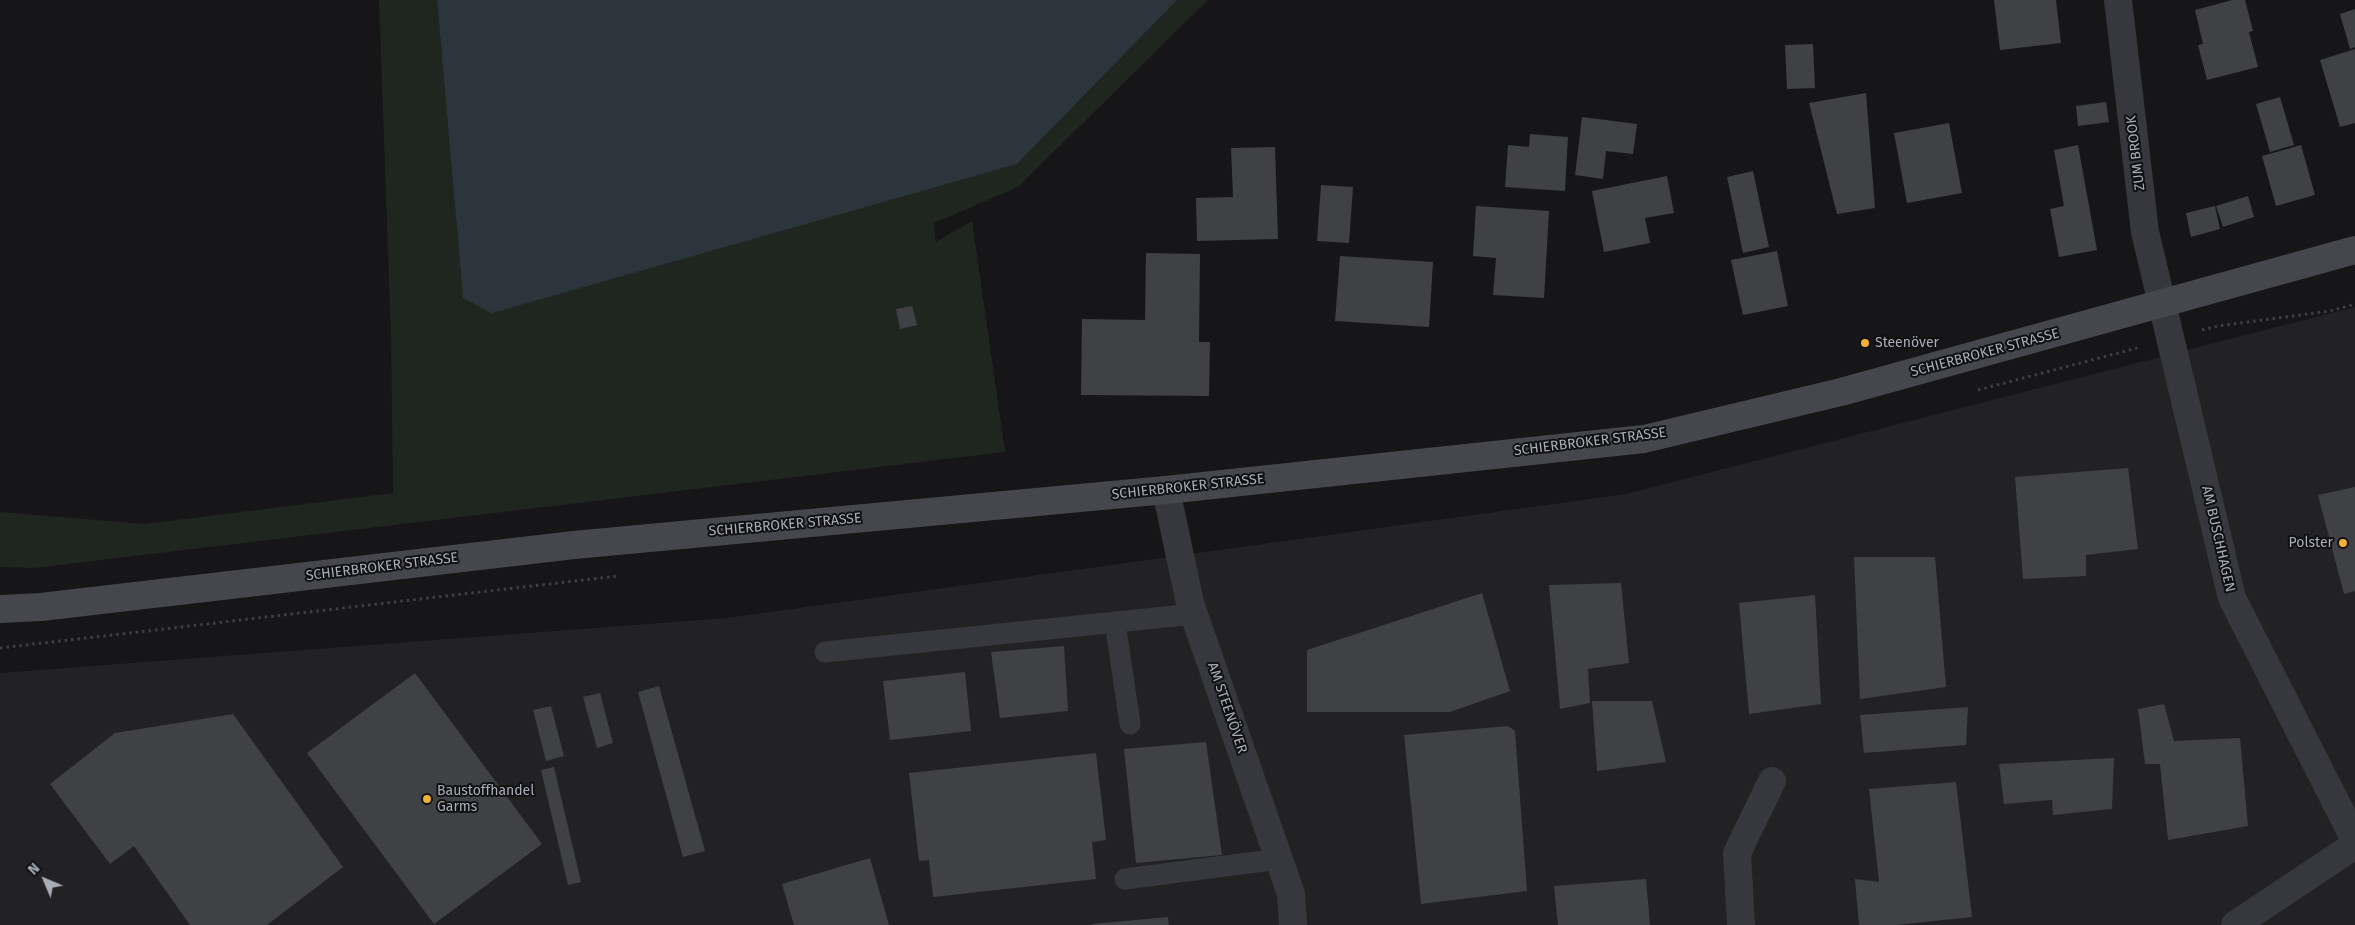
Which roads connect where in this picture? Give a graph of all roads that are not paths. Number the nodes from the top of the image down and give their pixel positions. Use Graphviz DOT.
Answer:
graph roads {
  1 [pos="2118,0"];
  2 [pos="2355,250"];
  3 [pos="2163,304"];
  4 [pos="1166,490"];
  5 [pos="0,609"];
  6 [pos="1194,614"];
  7 [pos="1115,622"];
  8 [pos="825,652"];
  9 [pos="1130,724"];
  10 [pos="1772,781"];
  11 [pos="2355,840"];
  12 [pos="2355,845"];
  13 [pos="1279,859"];
  14 [pos="1125,879"];
  15 [pos="1293,925"];
  16 [pos="1741,925"];
  17 [pos="2235,925"];
  1 -- 3 [label="street, ZUM BROOK"];
  2 -- 3 [label="main road, SCHIERBROKER STRASSE"];
  3 -- 4 [label="main road, SCHIERBROKER STRASSE"];
  3 -- 11 [label="street, AM BUSCHHAGEN"];
  4 -- 5 [label="main road, SCHIERBROKER STRASSE"];
  4 -- 6 [label="street, AM STEENÖVER"];
  6 -- 7 [label="lane"];
  6 -- 13 [label="street, AM STEENÖVER"];
  7 -- 8 [label="lane"];
  7 -- 9 [label="lane"];
  10 -- 16 [label="street"];
  12 -- 17 [label="street"];
  13 -- 14 [label="lane"];
  13 -- 15 [label="street, AM STEENÖVER"];
}
